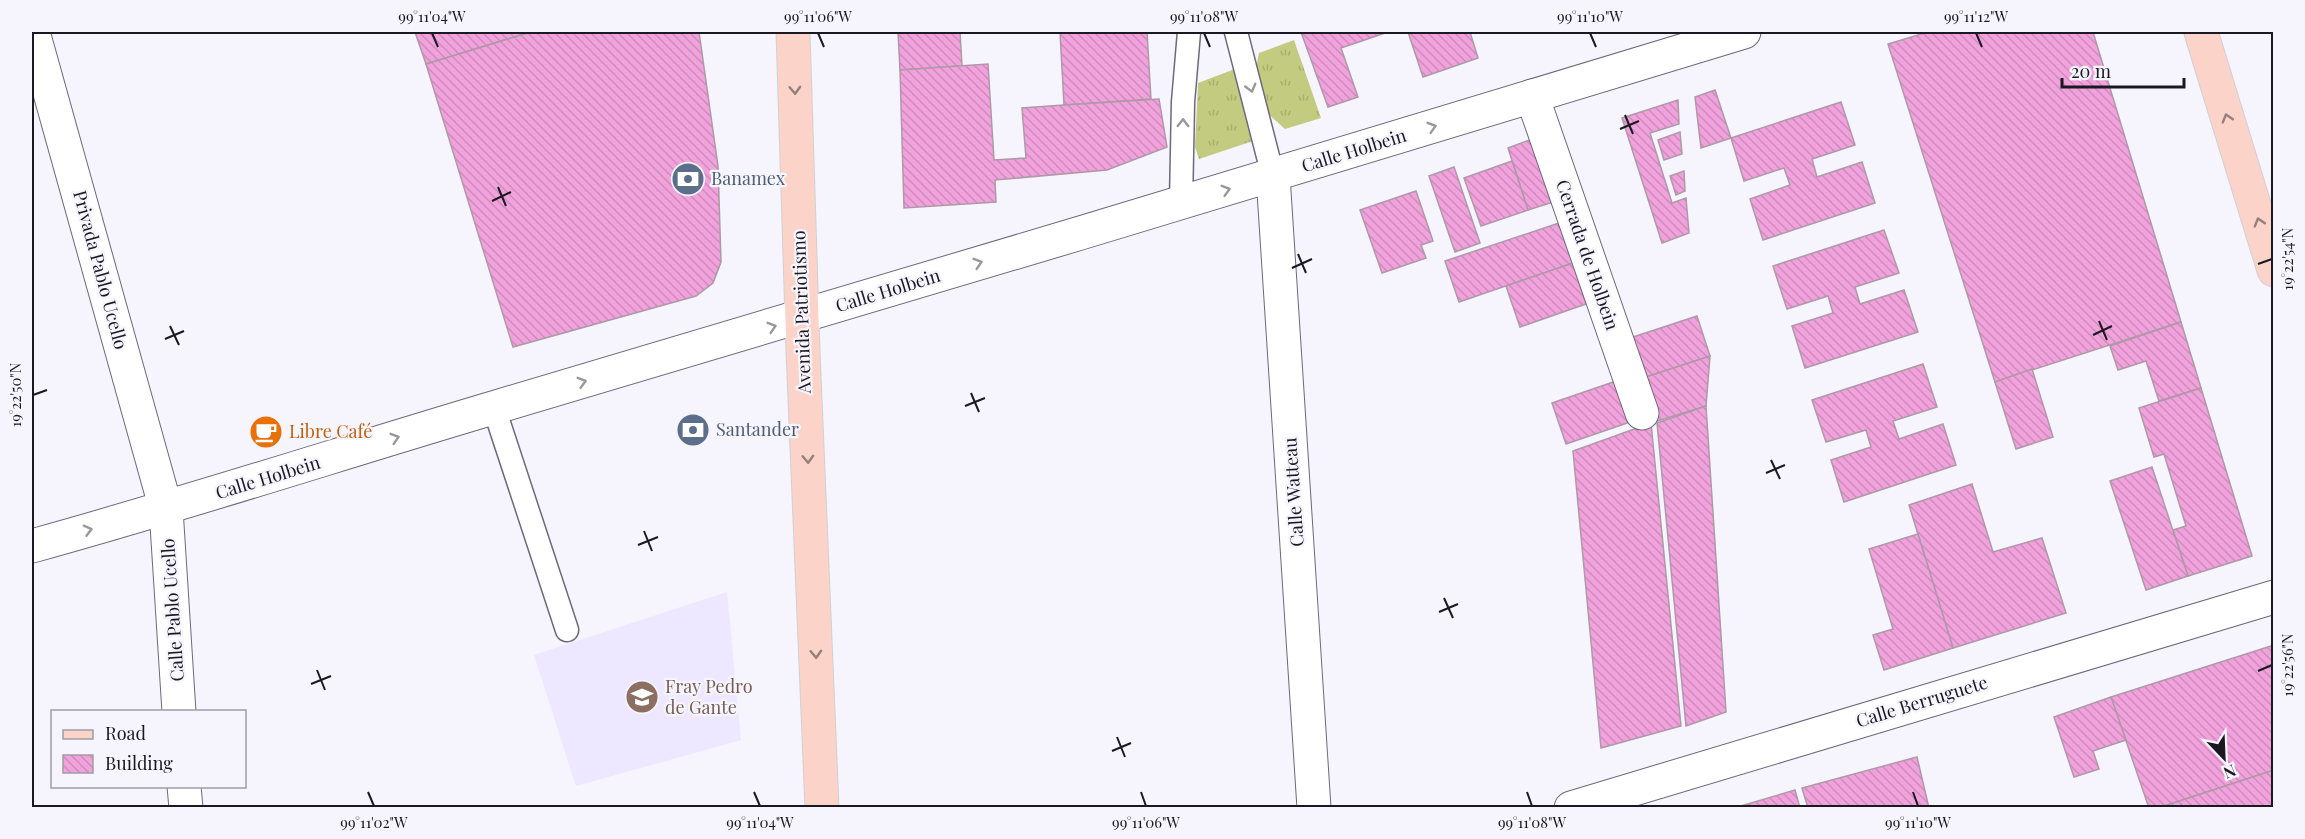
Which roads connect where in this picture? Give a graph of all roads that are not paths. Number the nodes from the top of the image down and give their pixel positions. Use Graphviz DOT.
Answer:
graph roads {
  1 [pos="33,32"];
  2 [pos="793,32"];
  3 [pos="1189,32"];
  4 [pos="1236,32"];
  5 [pos="1744,32"];
  6 [pos="2201,32"];
  7 [pos="1532,96"];
  8 [pos="1273,176"];
  9 [pos="1181,203"];
  10 [pos="2274,270"];
  11 [pos="803,317"];
  12 [pos="494,408"];
  13 [pos="1642,413"];
  14 [pos="166,509"];
  15 [pos="32,546"];
  16 [pos="2274,597"];
  17 [pos="567,630"];
  18 [pos="179,710"];
  19 [pos="184,788"];
  20 [pos="1580,806"];
  21 [pos="186,807"];
  22 [pos="822,807"];
  23 [pos="1314,807"];
  1 -- 14 [label="street, Privada Pablo Ucello"];
  2 -- 11 [label="main road, Avenida Patriotismo, one-way"];
  9 -- 3 [label="lane, one-way"];
  4 -- 8 [label="lane, one-way"];
  5 -- 7 [label="street, Calle Holbein"];
  10 -- 6 [label="main road, one-way"];
  8 -- 7 [label="street, Calle Holbein, one-way"];
  7 -- 13 [label="street, Cerrada de Holbein"];
  9 -- 8 [label="street, Calle Holbein, one-way"];
  8 -- 23 [label="street, Calle Watteau"];
  11 -- 9 [label="street, Calle Holbein, one-way"];
  12 -- 11 [label="street, Calle Holbein, one-way"];
  11 -- 22 [label="main road, Avenida Patriotismo, one-way"];
  14 -- 12 [label="street, Calle Holbein, one-way"];
  12 -- 17 [label="lane"];
  15 -- 14 [label="street, Calle Holbein, one-way"];
  14 -- 18 [label="street, Calle Pablo Ucello"];
  16 -- 20 [label="street, Calle Berruguete"];
  19 -- 21 [label="street"];
}
